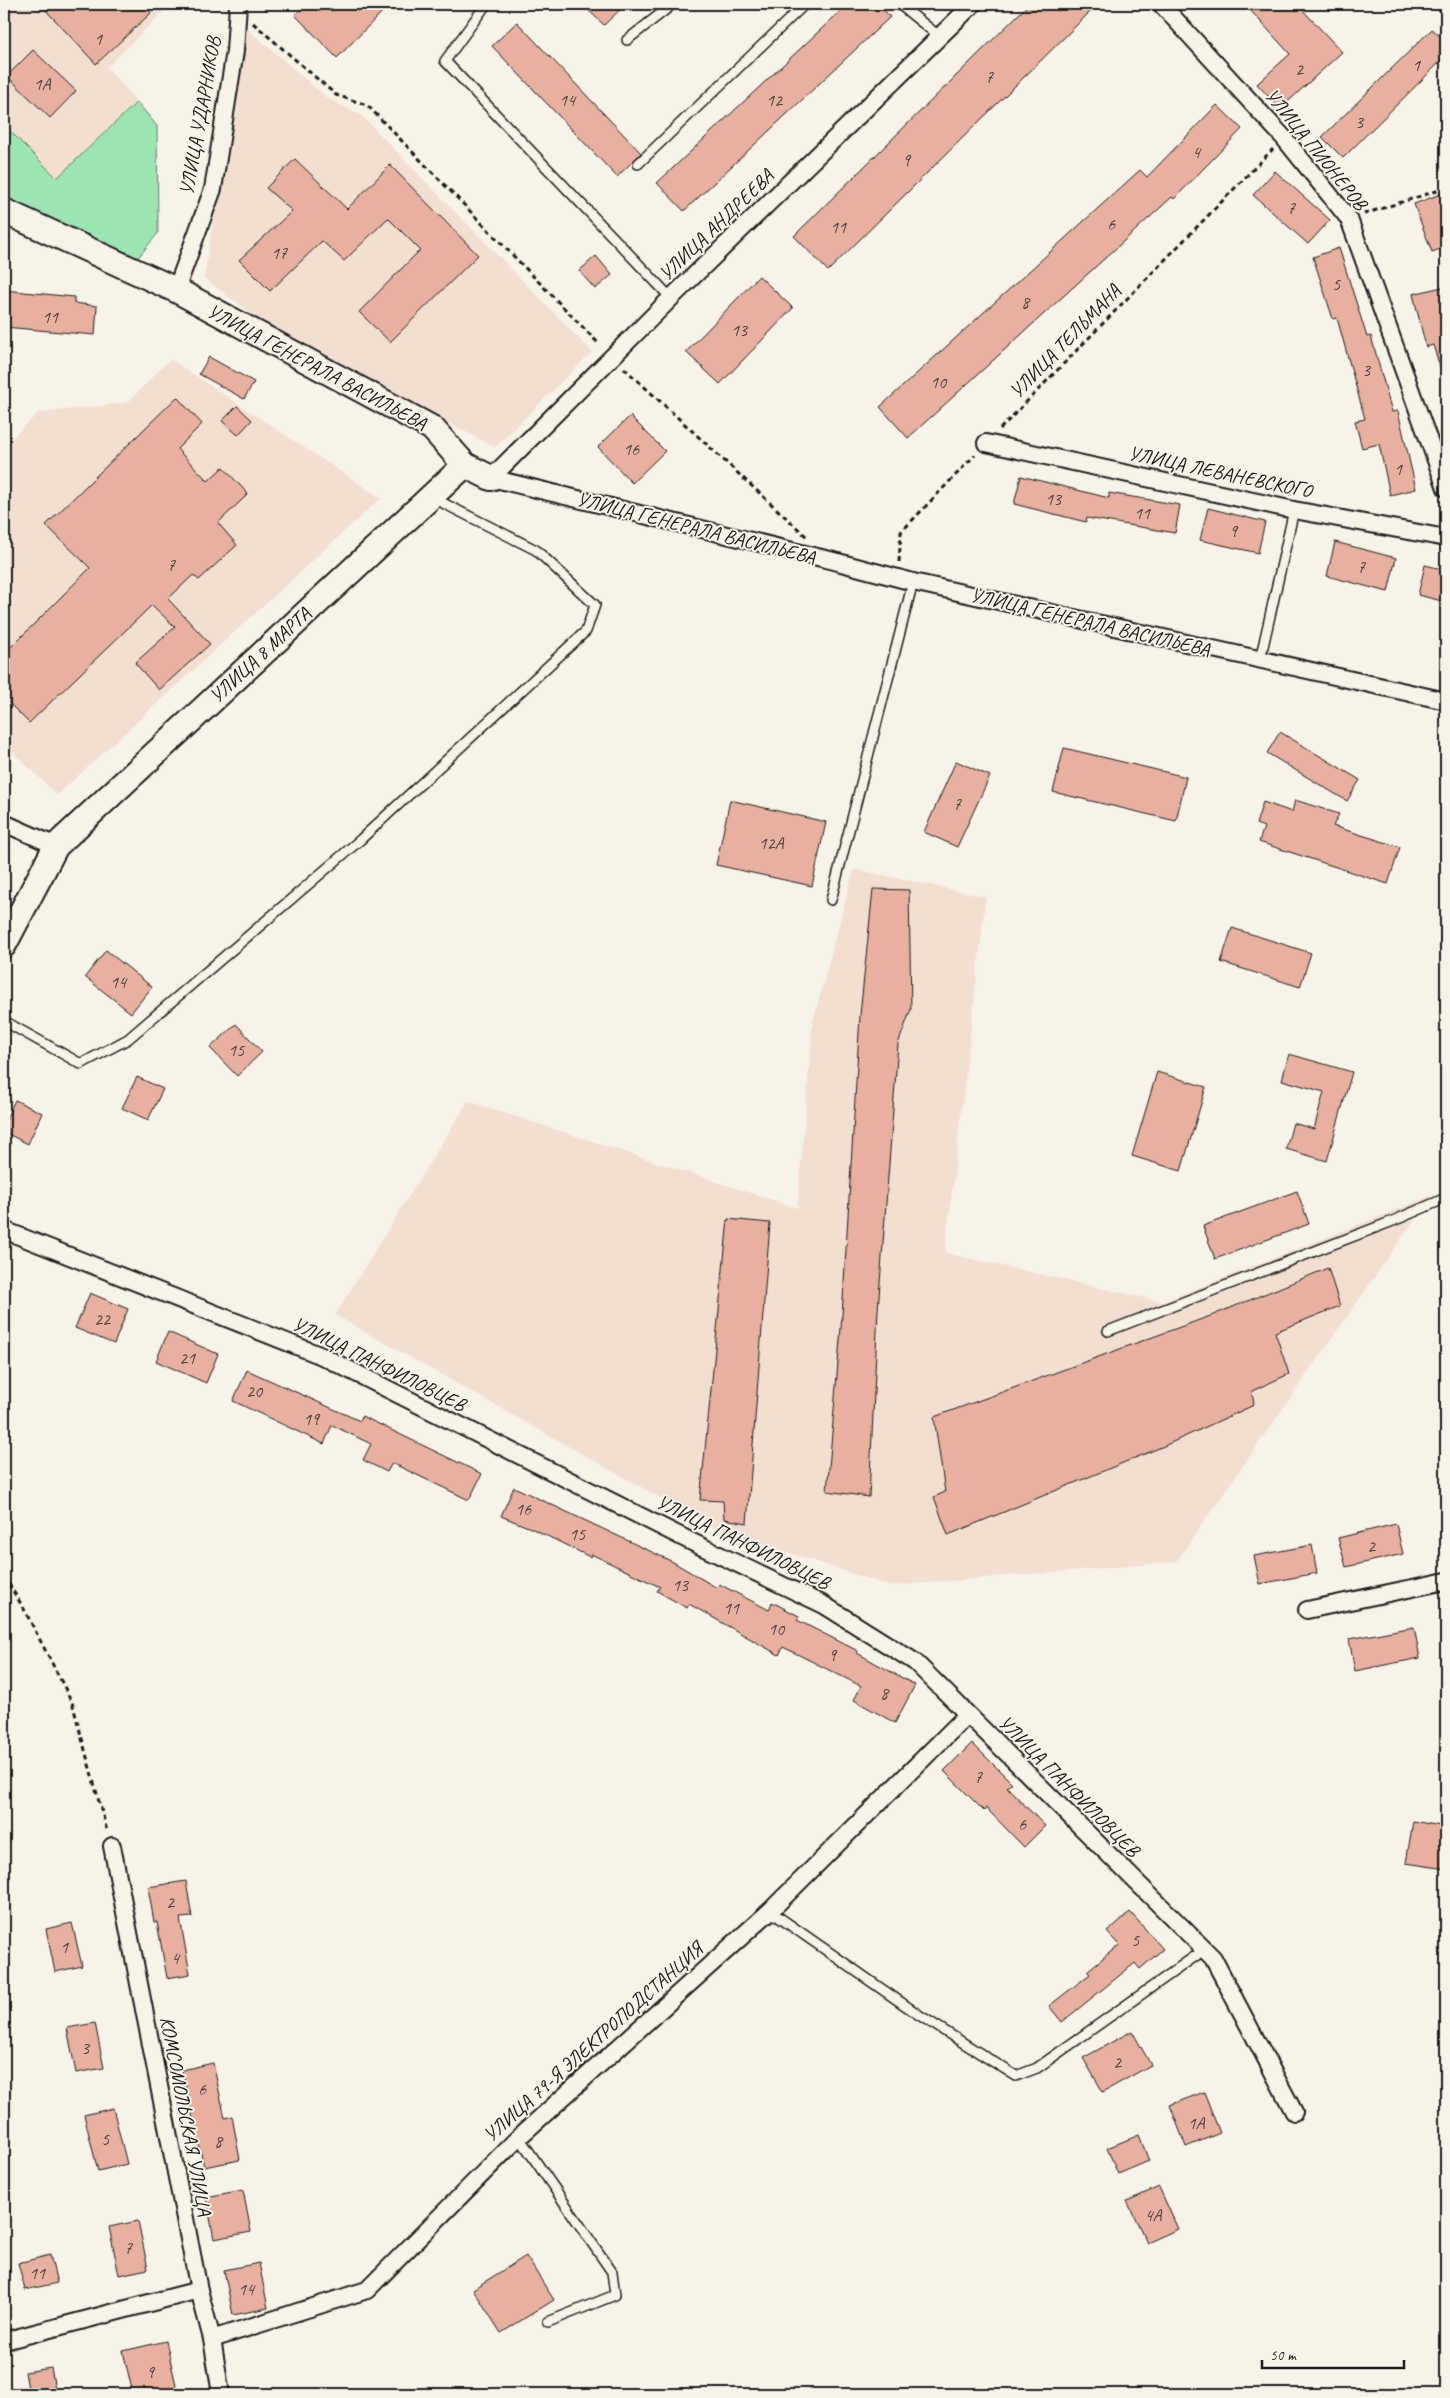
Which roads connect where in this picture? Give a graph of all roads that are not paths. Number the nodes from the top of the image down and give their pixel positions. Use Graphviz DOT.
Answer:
graph roads {
  1 [pos="483,4"];
  2 [pos="673,4"];
  3 [pos="805,4"];
  4 [pos="899,4"];
  5 [pos="973,4"];
  6 [pos="1161,4"];
  7 [pos="242,10"];
  8 [pos="940,37"];
  9 [pos="627,40"];
  10 [pos="638,164"];
  11 [pos="4,211"];
  12 [pos="176,290"];
  13 [pos="671,298"];
  14 [pos="986,443"];
  15 [pos="465,465"];
  16 [pos="492,478"];
  17 [pos="1446,488"];
  18 [pos="431,497"];
  19 [pos="1294,510"];
  20 [pos="1446,538"];
  21 [pos="906,580"];
  22 [pos="1260,660"];
  23 [pos="1446,701"];
  24 [pos="4,822"];
  25 [pos="56,846"];
  26 [pos="831,900"];
  27 [pos="4,945"];
  28 [pos="4,1020"];
  29 [pos="1446,1198"];
  30 [pos="4,1230"];
  31 [pos="1108,1331"];
  32 [pos="1446,1581"];
  33 [pos="1307,1610"];
  34 [pos="967,1715"];
  35 [pos="112,1846"];
  36 [pos="770,1911"];
  37 [pos="1197,1956"];
  38 [pos="1294,2112"];
  39 [pos="519,2136"];
  40 [pos="198,2290"];
  41 [pos="548,2322"];
  42 [pos="212,2339"];
  43 [pos="4,2341"];
  44 [pos="221,2394"];
  1 -- 13 [label="lane"];
  2 -- 9 [label="lane"];
  3 -- 10 [label="lane"];
  4 -- 8 [label="lane"];
  5 -- 8 [label="street, УЛИЦА АНДРЕЕВА"];
  6 -- 17 [label="street, УЛИЦА ПИОНЕРОВ"];
  7 -- 12 [label="street, УЛИЦА УДАРНИКОВ"];
  8 -- 13 [label="street, УЛИЦА АНДРЕЕВА"];
  11 -- 12 [label="main road, УЛИЦА ГЕНЕРАЛА ВАСИЛЬЕВА"];
  12 -- 15 [label="main road, УЛИЦА ГЕНЕРАЛА ВАСИЛЬЕВА"];
  13 -- 16 [label="street, УЛИЦА АНДРЕЕВА"];
  14 -- 19 [label="street, УЛИЦА ЛЕВАНЕВСКОГО"];
  15 -- 16 [label="main road, УЛИЦА ГЕНЕРАЛА ВАСИЛЬЕВА"];
  15 -- 18 [label="main road, УЛИЦА 8 МАРТА"];
  16 -- 21 [label="street, УЛИЦА ГЕНЕРАЛА ВАСИЛЬЕВА"];
  18 -- 25 [label="main road, УЛИЦА 8 МАРТА"];
  18 -- 28 [label="lane"];
  19 -- 20 [label="street, УЛИЦА ЛЕВАНЕВСКОГО"];
  19 -- 22 [label="lane"];
  21 -- 22 [label="street, УЛИЦА ГЕНЕРАЛА ВАСИЛЬЕВА"];
  21 -- 26 [label="lane"];
  22 -- 23 [label="street, УЛИЦА ГЕНЕРАЛА ВАСИЛЬЕВА"];
  24 -- 25 [label="street"];
  25 -- 27 [label="main road, УЛИЦА 8 МАРТА"];
  29 -- 31 [label="lane"];
  30 -- 34 [label="street, УЛИЦА ПАНФИЛОВЦЕВ"];
  32 -- 33 [label="street"];
  34 -- 36 [label="street, УЛИЦА 79-Я ЭЛЕКТРОПОДСТАНЦИЯ"];
  34 -- 38 [label="street, УЛИЦА ПАНФИЛОВЦЕВ"];
  35 -- 40 [label="street, КОМСОМОЛЬСКАЯ УЛИЦА"];
  36 -- 37 [label="lane"];
  36 -- 39 [label="street, УЛИЦА 79-Я ЭЛЕКТРОПОДСТАНЦИЯ"];
  39 -- 41 [label="lane"];
  39 -- 42 [label="street, УЛИЦА 79-Я ЭЛЕКТРОПОДСТАНЦИЯ"];
  40 -- 42 [label="street, КОМСОМОЛЬСКАЯ УЛИЦА"];
  40 -- 43 [label="street"];
  42 -- 44 [label="street, КОМСОМОЛЬСКАЯ УЛИЦА"];
}
